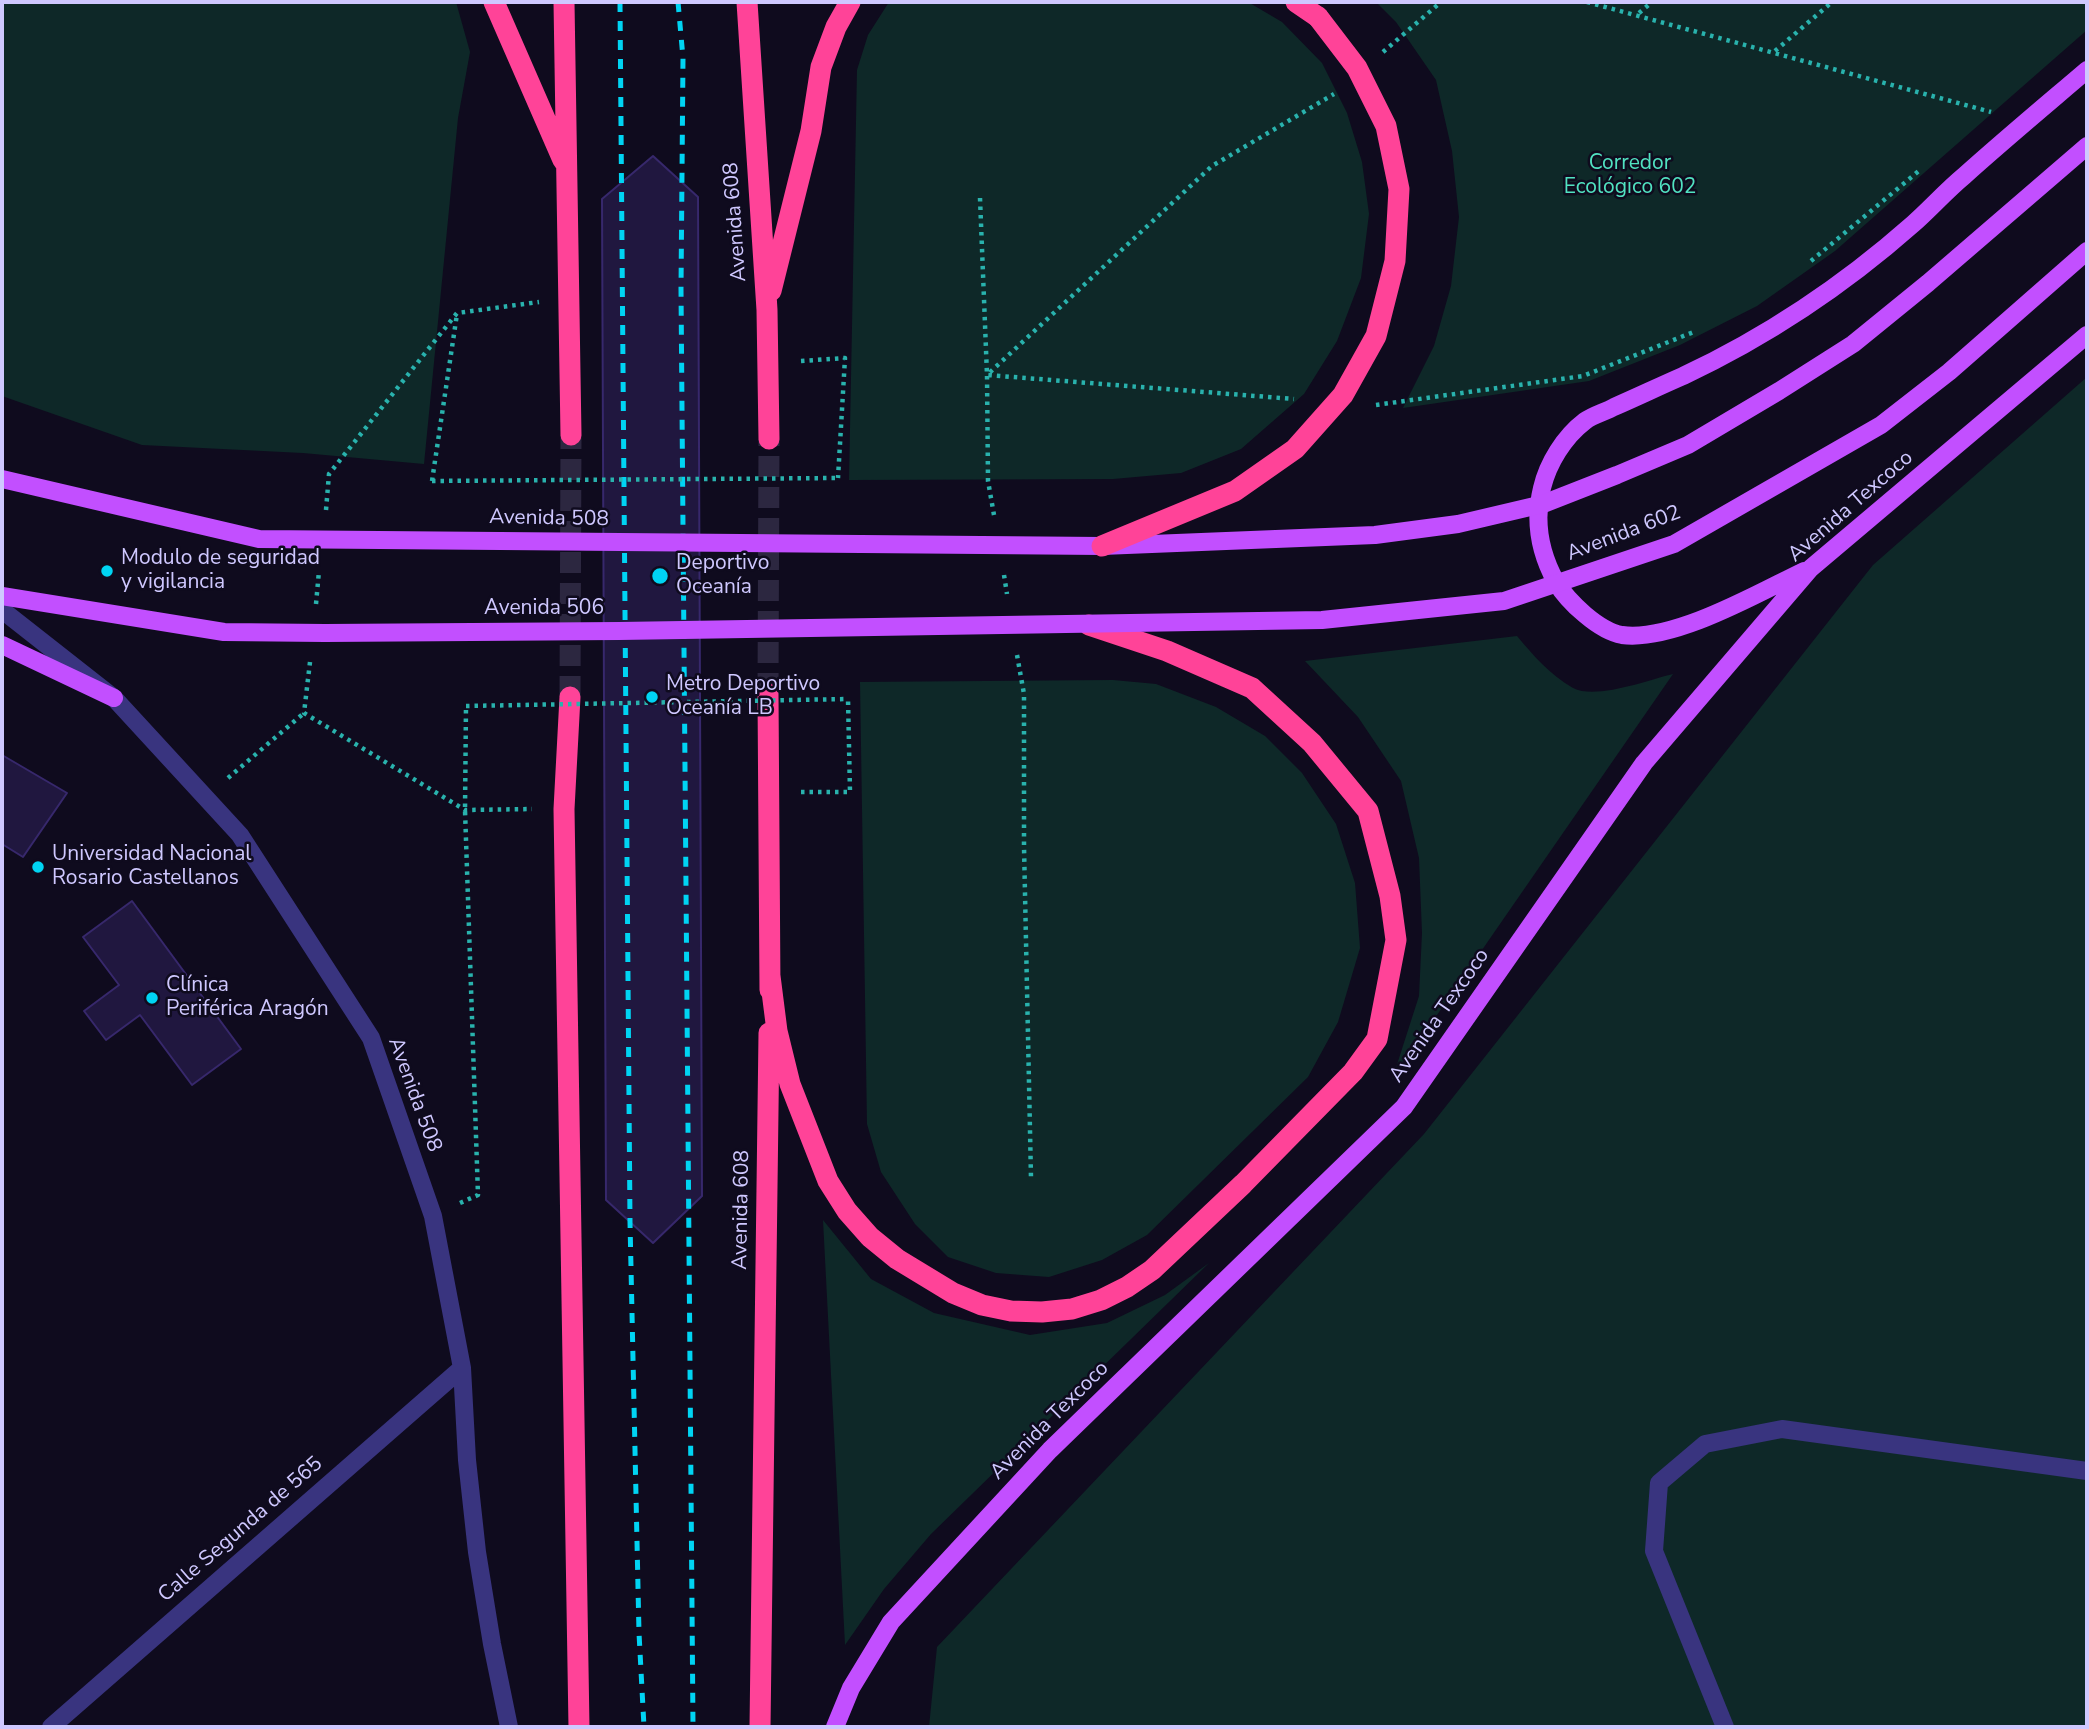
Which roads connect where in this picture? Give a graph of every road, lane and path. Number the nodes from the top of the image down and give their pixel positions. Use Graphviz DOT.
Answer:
graph roads {
  1 [pos="494,2"];
  2 [pos="564,2"];
  3 [pos="747,2"];
  4 [pos="850,2"];
  5 [pos="1296,2"];
  6 [pos="1587,2"];
  7 [pos="1652,2"];
  8 [pos="1832,2"];
  9 [pos="1638,14"];
  10 [pos="1775,52"];
  11 [pos="2087,70"];
  12 [pos="1990,111"];
  13 [pos="1980,120"];
  14 [pos="2026,122"];
  15 [pos="2087,146"];
  16 [pos="1928,163"];
  17 [pos="568,170"];
  18 [pos="980,198"];
  19 [pos="2087,251"];
  20 [pos="1804,267"];
  21 [pos="569,298"];
  22 [pos="767,310"];
  23 [pos="457,313"];
  24 [pos="1706,328"];
  25 [pos="2087,335"];
  26 [pos="768,364"];
  27 [pos="1306,400"];
  28 [pos="1375,405"];
  29 [pos="570,435"];
  30 [pos="769,439"];
  31 [pos="2,479"];
  32 [pos="325,514"];
  33 [pos="1102,546"];
  34 [pos="320,567"];
  35 [pos="1811,568"];
  36 [pos="2,596"];
  37 [pos="315,607"];
  38 [pos="2,610"];
  39 [pos="1089,625"];
  40 [pos="2,645"];
  41 [pos="310,660"];
  42 [pos="768,694"];
  43 [pos="570,697"];
  44 [pos="114,698"];
  45 [pos="304,713"];
  46 [pos="768,792"];
  47 [pos="205,798"];
  48 [pos="564,808"];
  49 [pos="465,810"];
  50 [pos="770,976"];
  51 [pos="433,1216"];
  52 [pos="462,1368"];
  53 [pos="2087,1471"];
  54 [pos="51,1727"];
  55 [pos="509,1727"];
  56 [pos="579,1727"];
  57 [pos="760,1727"];
  58 [pos="835,1727"];
  59 [pos="1725,1727"];
  1 -- 17 [label="highway"];
  2 -- 17 [label="highway"];
  3 -- 22 [label="highway, Avenida 608"];
  4 -- 22 [label="highway"];
  5 -- 33 [label="highway, bridge"];
  6 -- 9 [label="path"];
  7 -- 9 [label="path"];
  8 -- 10 [label="path"];
  9 -- 10 [label="path"];
  10 -- 12 [label="path"];
  11 -- 14 [label="main road"];
  12 -- 13 [label="path"];
  12 -- 14 [label="path"];
  14 -- 35 [label="main road"];
  15 -- 33 [label="main road, bridge"];
  16 -- 20 [label="path"];
  17 -- 21 [label="highway"];
  18 -- 27 [label="path"];
  19 -- 39 [label="main road, Avenida 602, bridge"];
  21 -- 23 [label="path"];
  21 -- 29 [label="highway"];
  22 -- 26 [label="highway, Avenida 608"];
  23 -- 26 [label="path, bridge"];
  23 -- 32 [label="path"];
  24 -- 28 [label="path"];
  25 -- 35 [label="main road, Avenida Texcoco"];
  26 -- 30 [label="highway, Avenida 608"];
  31 -- 33 [label="main road, Avenida 508, bridge"];
  34 -- 37 [label="path"];
  35 -- 58 [label="main road, Avenida Texcoco"];
  36 -- 39 [label="main road, Avenida 506, bridge"];
  38 -- 44 [label="street, Avenida 508"];
  39 -- 50 [label="highway"];
  40 -- 44 [label="main road"];
  41 -- 45 [label="path"];
  42 -- 46 [label="highway, Avenida 608"];
  43 -- 48 [label="highway"];
  44 -- 47 [label="street, Avenida 508"];
  45 -- 47 [label="path"];
  45 -- 49 [label="path"];
  46 -- 49 [label="path, bridge"];
  46 -- 50 [label="highway, Avenida 608"];
  47 -- 51 [label="street, Avenida 508"];
  48 -- 49 [label="path"];
  48 -- 56 [label="highway"];
  49 -- 51 [label="path"];
  50 -- 57 [label="highway, Avenida 608"];
  51 -- 52 [label="street, Avenida 508"];
  52 -- 54 [label="street, Calle Segunda de 565"];
  52 -- 55 [label="street, Avenida 508"];
  53 -- 59 [label="street"];
}
